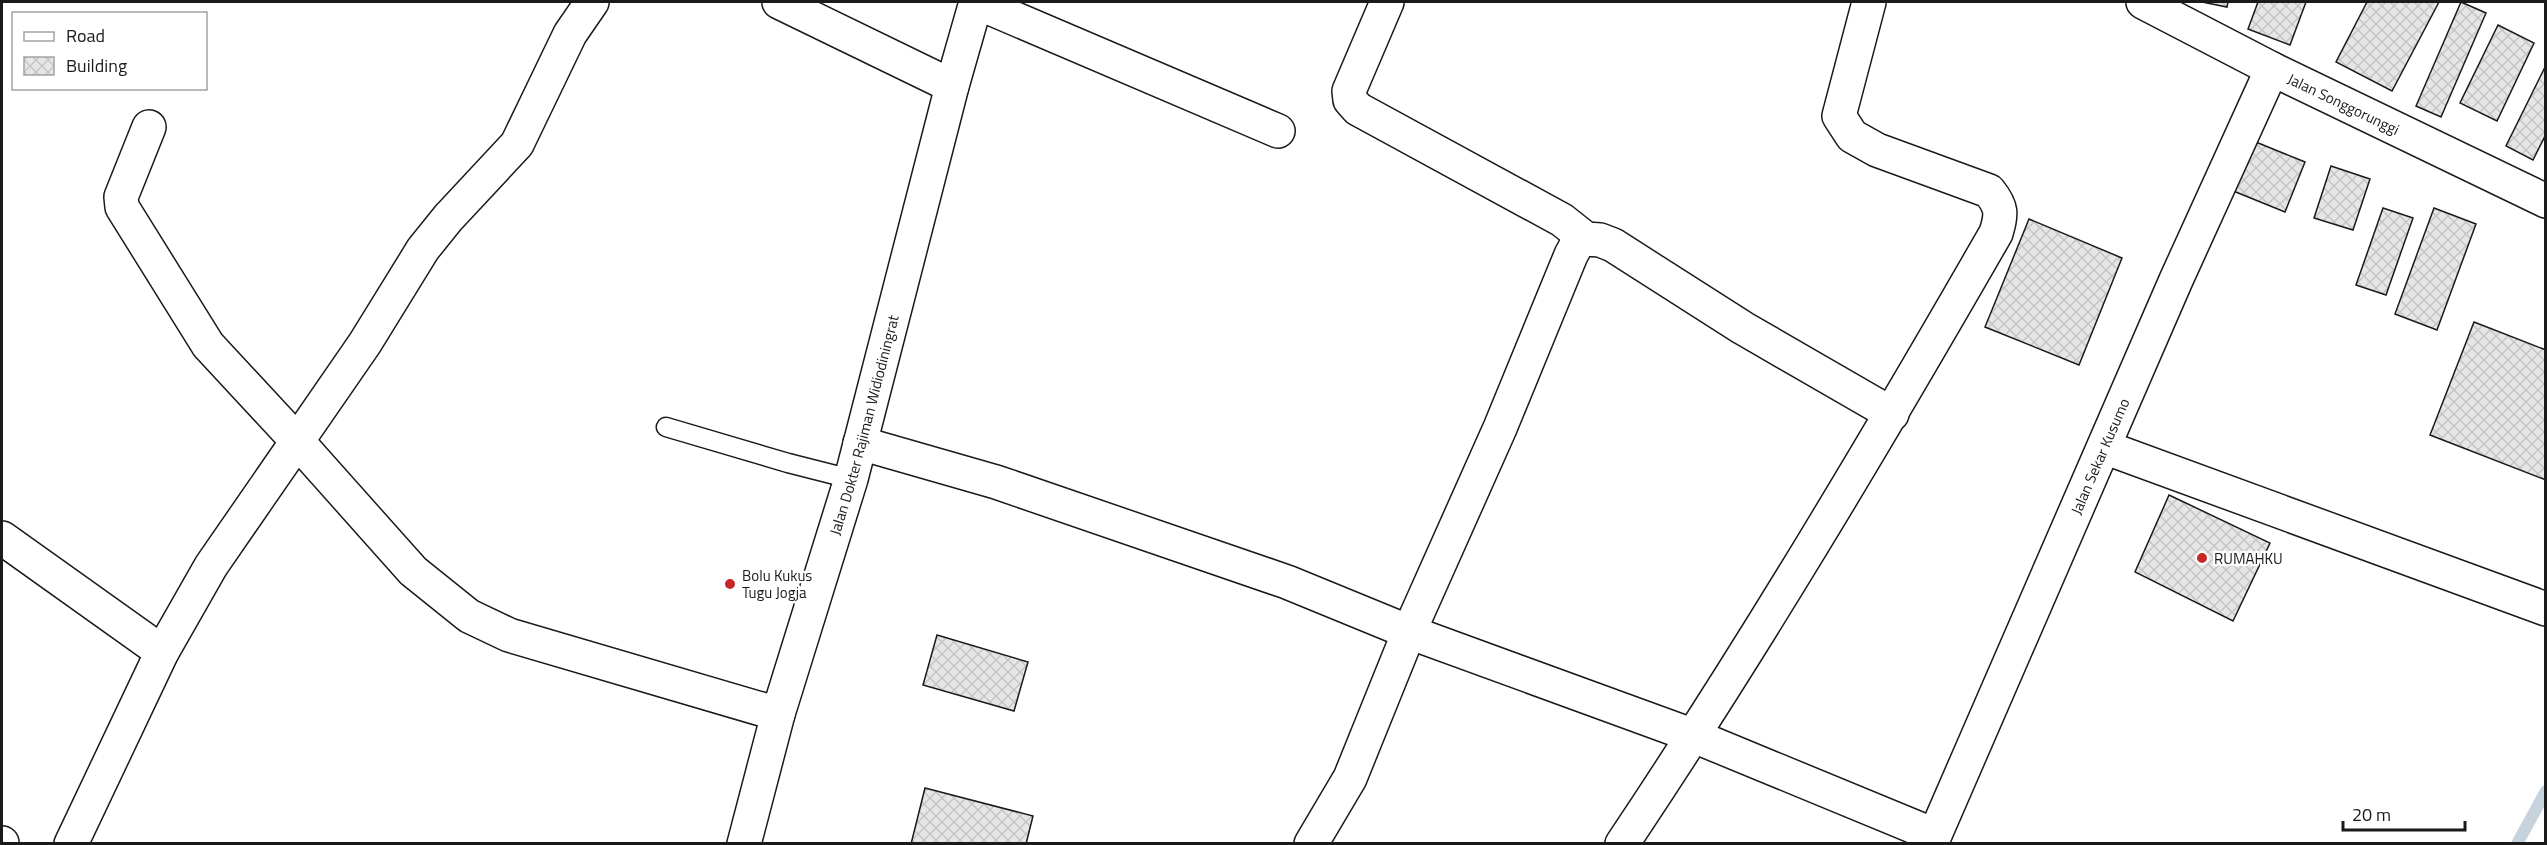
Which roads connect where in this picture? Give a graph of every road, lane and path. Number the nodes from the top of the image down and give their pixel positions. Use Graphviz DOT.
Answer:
graph roads {
  1 [pos="592,2"];
  2 [pos="779,2"];
  3 [pos="976,2"];
  4 [pos="1387,2"];
  5 [pos="1869,2"];
  6 [pos="2143,2"];
  7 [pos="2272,69"];
  8 [pos="952,86"];
  9 [pos="149,126"];
  10 [pos="1278,131"];
  11 [pos="2546,201"];
  12 [pos="1586,239"];
  13 [pos="1892,414"];
  14 [pos="666,427"];
  15 [pos="298,442"];
  16 [pos="860,443"];
  17 [pos="2104,447"];
  18 [pos="851,479"];
  19 [pos="2,538"];
  20 [pos="2546,609"];
  21 [pos="1409,632"];
  22 [pos="162,652"];
  23 [pos="778,714"];
  24 [pos="1694,736"];
  25 [pos="1932,839"];
  26 [pos="72,843"];
  27 [pos="744,843"];
  28 [pos="1311,843"];
  29 [pos="1622,843"];
  1 -- 15 [label="street"];
  2 -- 8 [label="street"];
  3 -- 8 [label="street, Jalan Dokter Rajiman Widiodiningrat"];
  3 -- 10 [label="street"];
  4 -- 12 [label="street"];
  5 -- 13 [label="street"];
  6 -- 7 [label="street, Jalan Songgorunggi"];
  7 -- 11 [label="street, Jalan Songgorunggi"];
  7 -- 17 [label="street, Jalan Sekar Kusumo"];
  8 -- 16 [label="street, Jalan Dokter Rajiman Widiodiningrat"];
  9 -- 15 [label="street"];
  12 -- 13 [label="street"];
  12 -- 21 [label="street"];
  13 -- 24 [label="street"];
  14 -- 18 [label="lane"];
  15 -- 22 [label="street"];
  15 -- 23 [label="street"];
  16 -- 18 [label="street, Jalan Dokter Rajiman Widiodiningrat"];
  16 -- 21 [label="street"];
  17 -- 20 [label="street"];
  17 -- 25 [label="street, Jalan Sekar Kusumo"];
  18 -- 23 [label="street, Jalan Dokter Rajiman Widiodiningrat"];
  19 -- 22 [label="street"];
  21 -- 24 [label="street"];
  21 -- 28 [label="street"];
  22 -- 26 [label="street"];
  23 -- 27 [label="street, Jalan Dokter Rajiman Widiodiningrat"];
  24 -- 25 [label="street"];
  24 -- 29 [label="street"];
}
